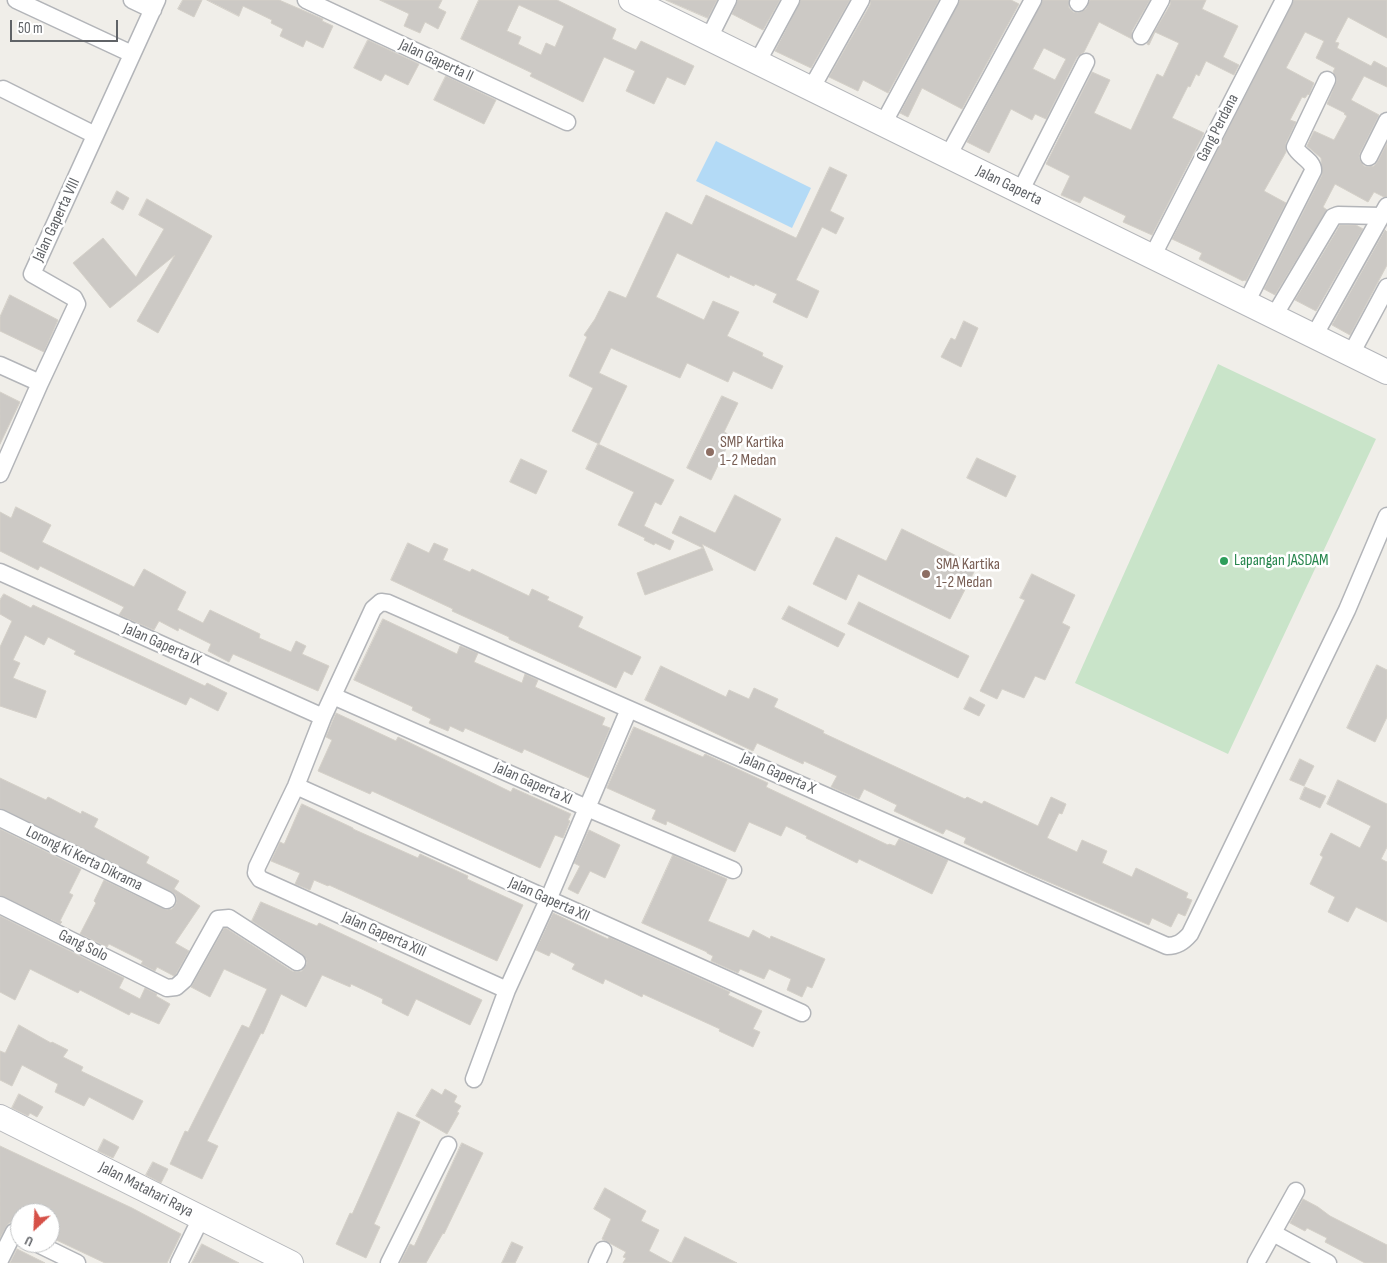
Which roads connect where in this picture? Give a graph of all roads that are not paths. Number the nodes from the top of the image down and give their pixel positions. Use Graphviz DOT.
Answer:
graph roads {
  1 [pos="16,0"];
  2 [pos="132,0"];
  3 [pos="306,0"];
  4 [pos="631,0"];
  5 [pos="728,0"];
  6 [pos="791,0"];
  7 [pos="861,0"];
  8 [pos="950,0"];
  9 [pos="1033,0"];
  10 [pos="1161,0"];
  11 [pos="1284,0"];
  12 [pos="155,5"];
  13 [pos="661,6"];
  14 [pos="1141,36"];
  15 [pos="709,38"];
  16 [pos="132,54"];
  17 [pos="758,62"];
  18 [pos="1086,62"];
  19 [pos="1326,80"];
  20 [pos="3,89"];
  21 [pos="810,89"];
  22 [pos="1387,121"];
  23 [pos="567,122"];
  24 [pos="883,124"];
  25 [pos="95,135"];
  26 [pos="948,156"];
  27 [pos="1369,157"];
  28 [pos="1020,192"];
  29 [pos="1384,211"];
  30 [pos="1152,257"];
  31 [pos="1385,293"];
  32 [pos="1246,303"];
  33 [pos="1274,316"];
  34 [pos="1314,336"];
  35 [pos="1351,354"];
  36 [pos="0,365"];
  37 [pos="1387,372"];
  38 [pos="40,383"];
  39 [pos="0,474"];
  40 [pos="1387,516"];
  41 [pos="0,572"];
  42 [pos="333,696"];
  43 [pos="629,709"];
  44 [pos="323,718"];
  45 [pos="296,786"];
  46 [pos="587,808"];
  47 [pos="0,818"];
  48 [pos="733,870"];
  49 [pos="167,900"];
  50 [pos="548,900"];
  51 [pos="0,905"];
  52 [pos="298,962"];
  53 [pos="507,990"];
  54 [pos="802,1014"];
  55 [pos="474,1079"];
  56 [pos="0,1117"];
  57 [pos="448,1145"];
  58 [pos="1296,1191"];
  59 [pos="201,1218"];
  60 [pos="1273,1233"];
  61 [pos="10,1234"];
  62 [pos="56,1253"];
  63 [pos="0,1260"];
  64 [pos="77,1263"];
  65 [pos="179,1263"];
  66 [pos="291,1263"];
  67 [pos="389,1263"];
  68 [pos="1256,1263"];
  69 [pos="1328,1263"];
  1 -- 16 [label="street"];
  2 -- 12 [label="street"];
  3 -- 23 [label="street, Jalan Gaperta II"];
  4 -- 13 [label="street, Jalan Gaperta"];
  5 -- 15 [label="street"];
  6 -- 17 [label="street"];
  7 -- 21 [label="street"];
  8 -- 24 [label="street"];
  9 -- 26 [label="street"];
  10 -- 14 [label="street"];
  11 -- 30 [label="street, Gang Perdana"];
  12 -- 16 [label="street, Jalan Gaperta VIII"];
  13 -- 15 [label="street, Jalan Gaperta"];
  15 -- 17 [label="street, Jalan Gaperta"];
  16 -- 25 [label="street, Jalan Gaperta VIII"];
  17 -- 21 [label="street, Jalan Gaperta"];
  18 -- 28 [label="street"];
  19 -- 32 [label="street"];
  20 -- 25 [label="street"];
  21 -- 24 [label="street, Jalan Gaperta"];
  22 -- 27 [label="street"];
  24 -- 26 [label="street, Jalan Gaperta"];
  25 -- 38 [label="street, Jalan Gaperta VIII"];
  26 -- 28 [label="street, Jalan Gaperta"];
  28 -- 30 [label="street, Jalan Gaperta"];
  29 -- 33 [label="street"];
  29 -- 34 [label="street"];
  30 -- 32 [label="street, Jalan Gaperta"];
  31 -- 35 [label="street"];
  32 -- 33 [label="street, Jalan Gaperta"];
  33 -- 34 [label="street, Jalan Gaperta"];
  34 -- 35 [label="street, Jalan Gaperta"];
  35 -- 37 [label="street, Jalan Gaperta"];
  36 -- 38 [label="street"];
  38 -- 39 [label="street, Jalan Gaperta VIII"];
  40 -- 43 [label="street, Jalan Gaperta X"];
  41 -- 44 [label="street, Jalan Gaperta IX"];
  42 -- 43 [label="street, Jalan Gaperta X"];
  42 -- 44 [label="street"];
  42 -- 46 [label="street, Jalan Gaperta XI"];
  43 -- 46 [label="street"];
  44 -- 45 [label="street"];
  45 -- 50 [label="street, Jalan Gaperta XII"];
  45 -- 53 [label="street, Jalan Gaperta XIII"];
  46 -- 48 [label="street, Jalan Gaperta XI"];
  46 -- 50 [label="street"];
  47 -- 49 [label="street, Lorong Ki Kerta Dikrama"];
  50 -- 53 [label="street"];
  50 -- 54 [label="street, Jalan Gaperta XII"];
  51 -- 52 [label="street, Gang Solo"];
  53 -- 55 [label="street"];
  56 -- 59 [label="street, Jalan Matahari Raya"];
  57 -- 67 [label="street"];
  58 -- 60 [label="street"];
  59 -- 65 [label="street"];
  59 -- 66 [label="street, Jalan Matahari Raya"];
  60 -- 68 [label="street"];
  60 -- 69 [label="street"];
  61 -- 63 [label="street"];
  62 -- 64 [label="street"];
}
